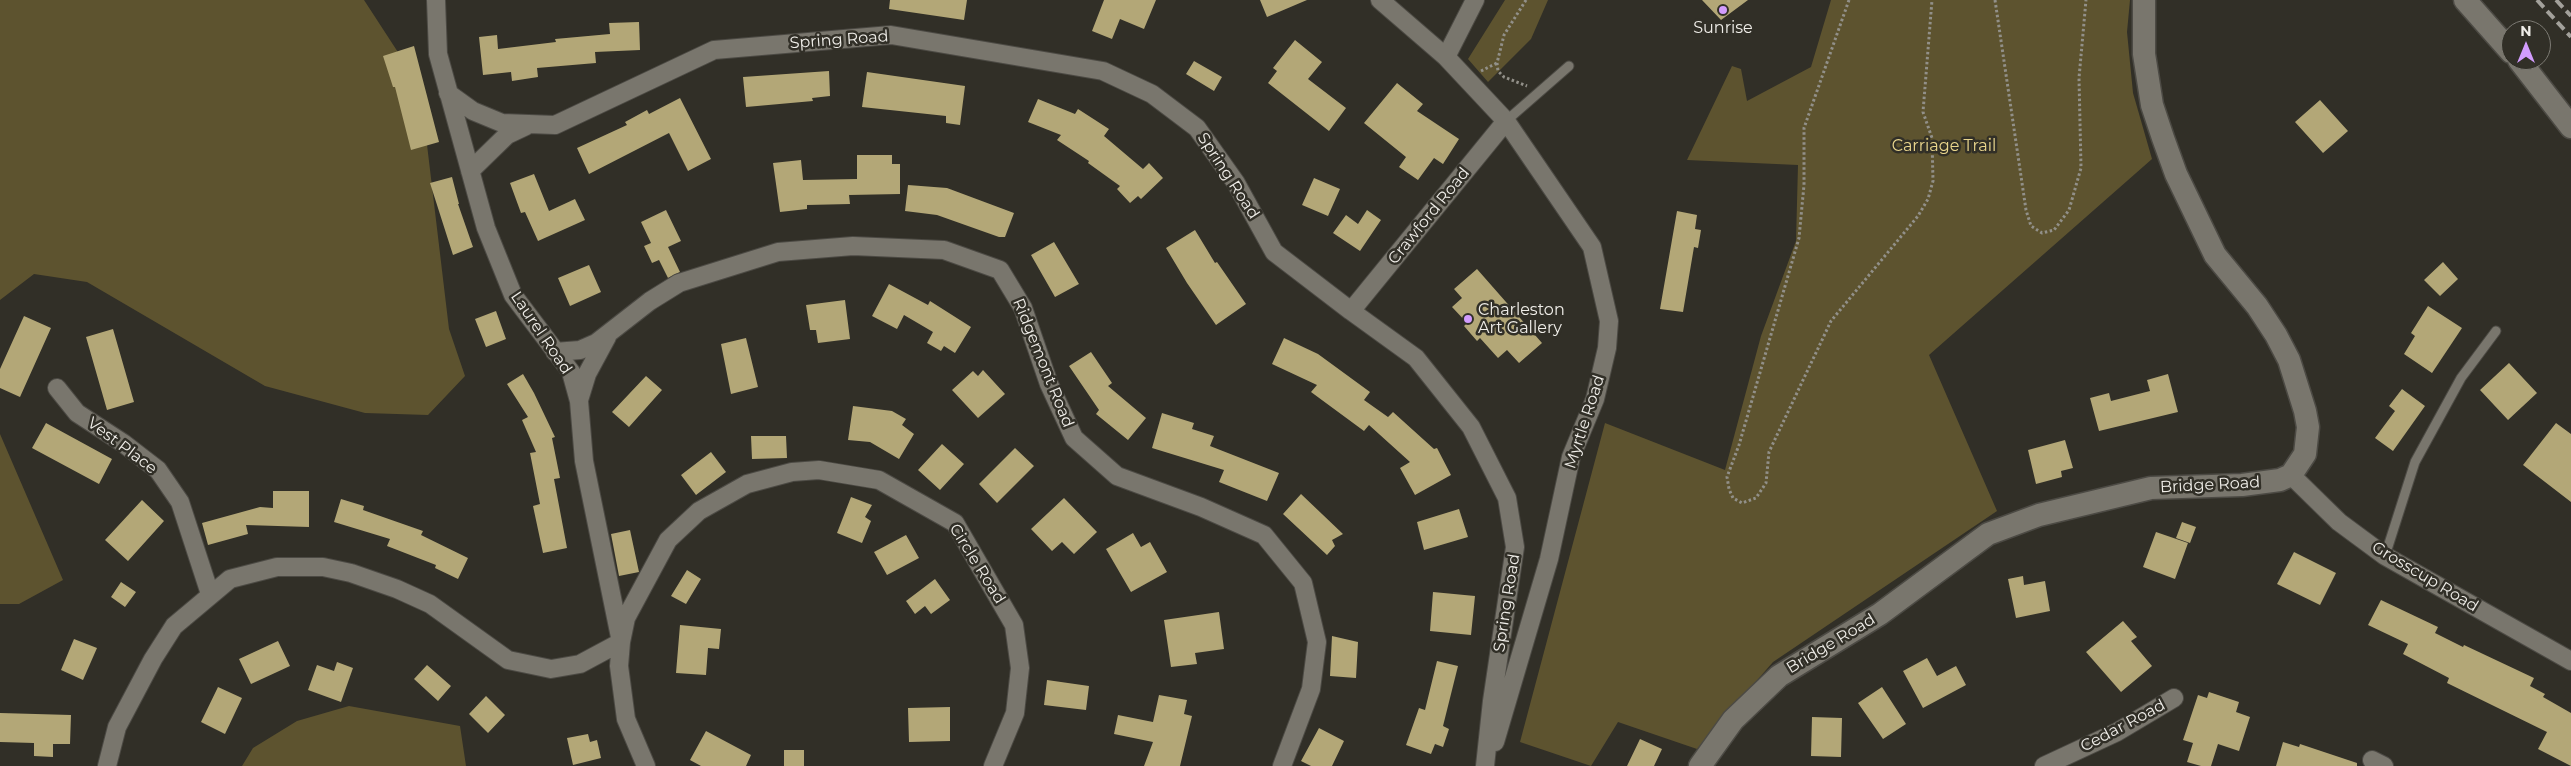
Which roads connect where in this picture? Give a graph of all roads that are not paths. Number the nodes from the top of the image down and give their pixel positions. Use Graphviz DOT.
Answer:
graph roads {
  1 [pos="436,0"];
  2 [pos="1380,0"];
  3 [pos="1475,0"];
  4 [pos="2144,0"];
  5 [pos="2464,0"];
  6 [pos="2501,41"];
  7 [pos="1446,57"];
  8 [pos="1570,66"];
  9 [pos="2527,70"];
  10 [pos="448,93"];
  11 [pos="1506,121"];
  12 [pos="527,126"];
  13 [pos="2571,127"];
  14 [pos="470,171"];
  15 [pos="1351,311"];
  16 [pos="2496,331"];
  17 [pos="609,334"];
  18 [pos="555,352"];
  19 [pos="57,388"];
  20 [pos="579,401"];
  21 [pos="2291,475"];
  22 [pos="2385,556"];
  23 [pos="210,594"];
  24 [pos="621,642"];
  25 [pos="2571,661"];
  26 [pos="2174,698"];
  27 [pos="107,766"];
  28 [pos="646,766"];
  29 [pos="993,766"];
  30 [pos="1282,766"];
  31 [pos="1487,766"];
  32 [pos="1700,766"];
  33 [pos="2044,766"];
  1 -- 10 [label="street, Laurel Road"];
  2 -- 7 [label="street, Myrtle Road"];
  3 -- 7 [label="street"];
  4 -- 21 [label="street"];
  5 -- 6 [label="street"];
  7 -- 11 [label="street, Myrtle Road"];
  8 -- 11 [label="lane"];
  9 -- 13 [label="street"];
  10 -- 12 [label="street, Spring Road"];
  10 -- 14 [label="street, Laurel Road"];
  11 -- 15 [label="street, Crawford Road"];
  11 -- 31 [label="street, Myrtle Road"];
  12 -- 14 [label="street, Spring Road"];
  12 -- 15 [label="street, Spring Road"];
  14 -- 18 [label="street, Laurel Road"];
  15 -- 31 [label="street, Spring Road"];
  16 -- 22 [label="lane"];
  17 -- 18 [label="street, Ridgemont Road"];
  17 -- 20 [label="street, Ridgemont Road"];
  17 -- 30 [label="street, Ridgemont Road"];
  18 -- 20 [label="street, Laurel Road"];
  19 -- 23 [label="street, Vest Place"];
  20 -- 24 [label="street, Laurel Road"];
  21 -- 22 [label="street, Grosscup Road"];
  21 -- 32 [label="street, Bridge Road"];
  22 -- 25 [label="street, Grosscup Road"];
  23 -- 24 [label="street"];
  23 -- 27 [label="street"];
  24 -- 28 [label="street, Circle Road"];
  24 -- 29 [label="street, Circle Road"];
  26 -- 33 [label="street, Cedar Road"];
}
